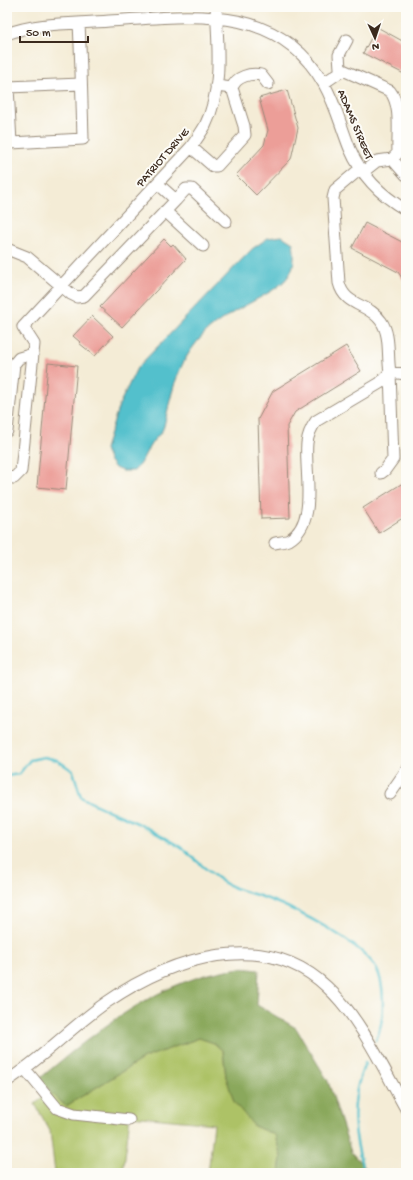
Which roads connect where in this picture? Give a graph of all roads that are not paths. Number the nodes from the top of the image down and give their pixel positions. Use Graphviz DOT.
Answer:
graph roads {
  1 [pos="216,12"];
  2 [pos="79,23"];
  3 [pos="7,34"];
  4 [pos="347,40"];
  5 [pos="343,70"];
  6 [pos="324,83"];
  7 [pos="81,84"];
  8 [pos="268,84"];
  9 [pos="216,86"];
  10 [pos="8,87"];
  11 [pos="232,88"];
  12 [pos="9,143"];
  13 [pos="191,147"];
  14 [pos="392,159"];
  15 [pos="362,170"];
  16 [pos="406,175"];
  17 [pos="158,184"];
  18 [pos="176,200"];
  19 [pos="406,210"];
  20 [pos="165,211"];
  21 [pos="226,221"];
  22 [pos="203,246"];
  23 [pos="7,249"];
  24 [pos="61,285"];
  25 [pos="32,354"];
  26 [pos="390,372"];
  27 [pos="406,374"];
  28 [pos="7,430"];
  29 [pos="381,473"];
  30 [pos="7,477"];
  31 [pos="274,543"];
  32 [pos="406,771"];
  33 [pos="390,794"];
  34 [pos="25,1069"];
  35 [pos="7,1081"];
  36 [pos="406,1109"];
  37 [pos="129,1120"];
  1 -- 2 [label="street, ADAMS STREET"];
  1 -- 6 [label="street, ADAMS STREET"];
  1 -- 9 [label="street, PATRIOT DRIVE"];
  2 -- 3 [label="street, ADAMS STREET"];
  2 -- 7 [label="street"];
  4 -- 5 [label="street"];
  5 -- 6 [label="street"];
  5 -- 14 [label="street"];
  6 -- 15 [label="street, ADAMS STREET"];
  7 -- 10 [label="street"];
  7 -- 12 [label="street"];
  8 -- 11 [label="street"];
  9 -- 11 [label="street"];
  9 -- 13 [label="street, PATRIOT DRIVE"];
  10 -- 12 [label="street"];
  11 -- 13 [label="street"];
  13 -- 17 [label="street, PATRIOT DRIVE"];
  14 -- 15 [label="street"];
  14 -- 16 [label="street"];
  15 -- 19 [label="street, ADAMS STREET"];
  15 -- 26 [label="street"];
  17 -- 18 [label="street"];
  17 -- 24 [label="street, PATRIOT DRIVE"];
  18 -- 20 [label="street"];
  18 -- 21 [label="street"];
  20 -- 22 [label="street"];
  20 -- 24 [label="street"];
  23 -- 24 [label="street"];
  24 -- 25 [label="street, PATRIOT DRIVE"];
  25 -- 28 [label="street"];
  25 -- 30 [label="street"];
  26 -- 27 [label="street"];
  26 -- 29 [label="street"];
  26 -- 31 [label="street"];
  32 -- 33 [label="street"];
  34 -- 35 [label="street"];
  34 -- 36 [label="street"];
  34 -- 37 [label="street"];
}
